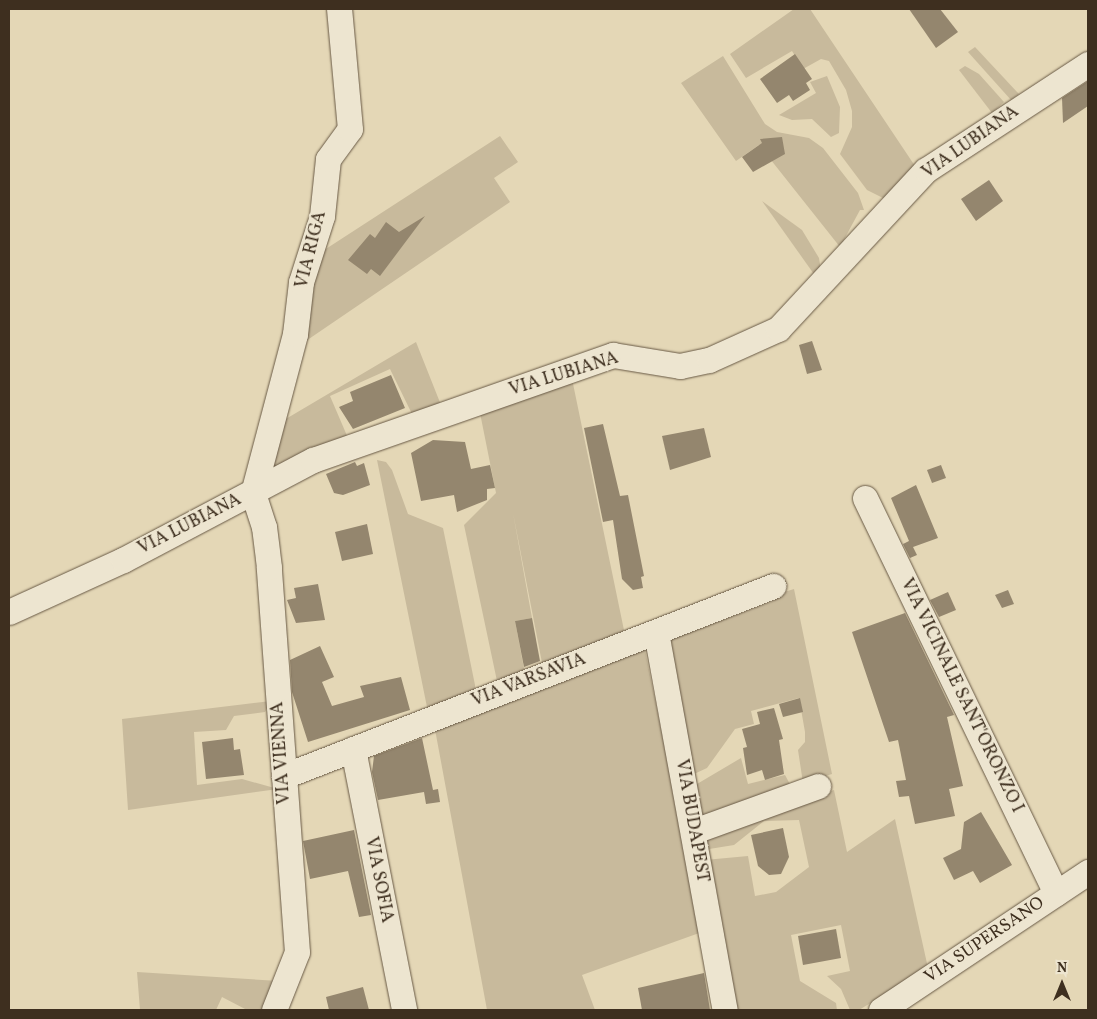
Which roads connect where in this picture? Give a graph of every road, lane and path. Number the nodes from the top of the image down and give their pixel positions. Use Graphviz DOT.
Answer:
graph roads {
  1 [pos="339,9"];
  2 [pos="1088,64"];
  3 [pos="253,493"];
  4 [pos="865,498"];
  5 [pos="773,586"];
  6 [pos="9,612"];
  7 [pos="656,632"];
  8 [pos="353,749"];
  9 [pos="284,776"];
  10 [pos="818,786"];
  11 [pos="694,831"];
  12 [pos="1088,872"];
  13 [pos="1056,893"];
  14 [pos="274,1010"];
  15 [pos="404,1010"];
  16 [pos="725,1010"];
  17 [pos="881,1010"];
  1 -- 3 [label="street, VIA RIGA"];
  2 -- 3 [label="street, VIA LUBIANA"];
  3 -- 6 [label="street, VIA LUBIANA"];
  3 -- 9 [label="street, VIA VIENNA"];
  4 -- 13 [label="street, VIA VICINALE SANT'ORONZO I"];
  5 -- 7 [label="street, VIA VARSAVIA"];
  7 -- 8 [label="street, VIA VARSAVIA"];
  7 -- 11 [label="street, VIA BUDAPEST"];
  8 -- 9 [label="street, VIA VARSAVIA"];
  8 -- 15 [label="street, VIA SOFIA"];
  9 -- 14 [label="street, VIA VIENNA"];
  10 -- 11 [label="street"];
  11 -- 16 [label="street, VIA BUDAPEST"];
  12 -- 13 [label="street, VIA SUPERSANO"];
  13 -- 17 [label="street, VIA SUPERSANO"];
}
